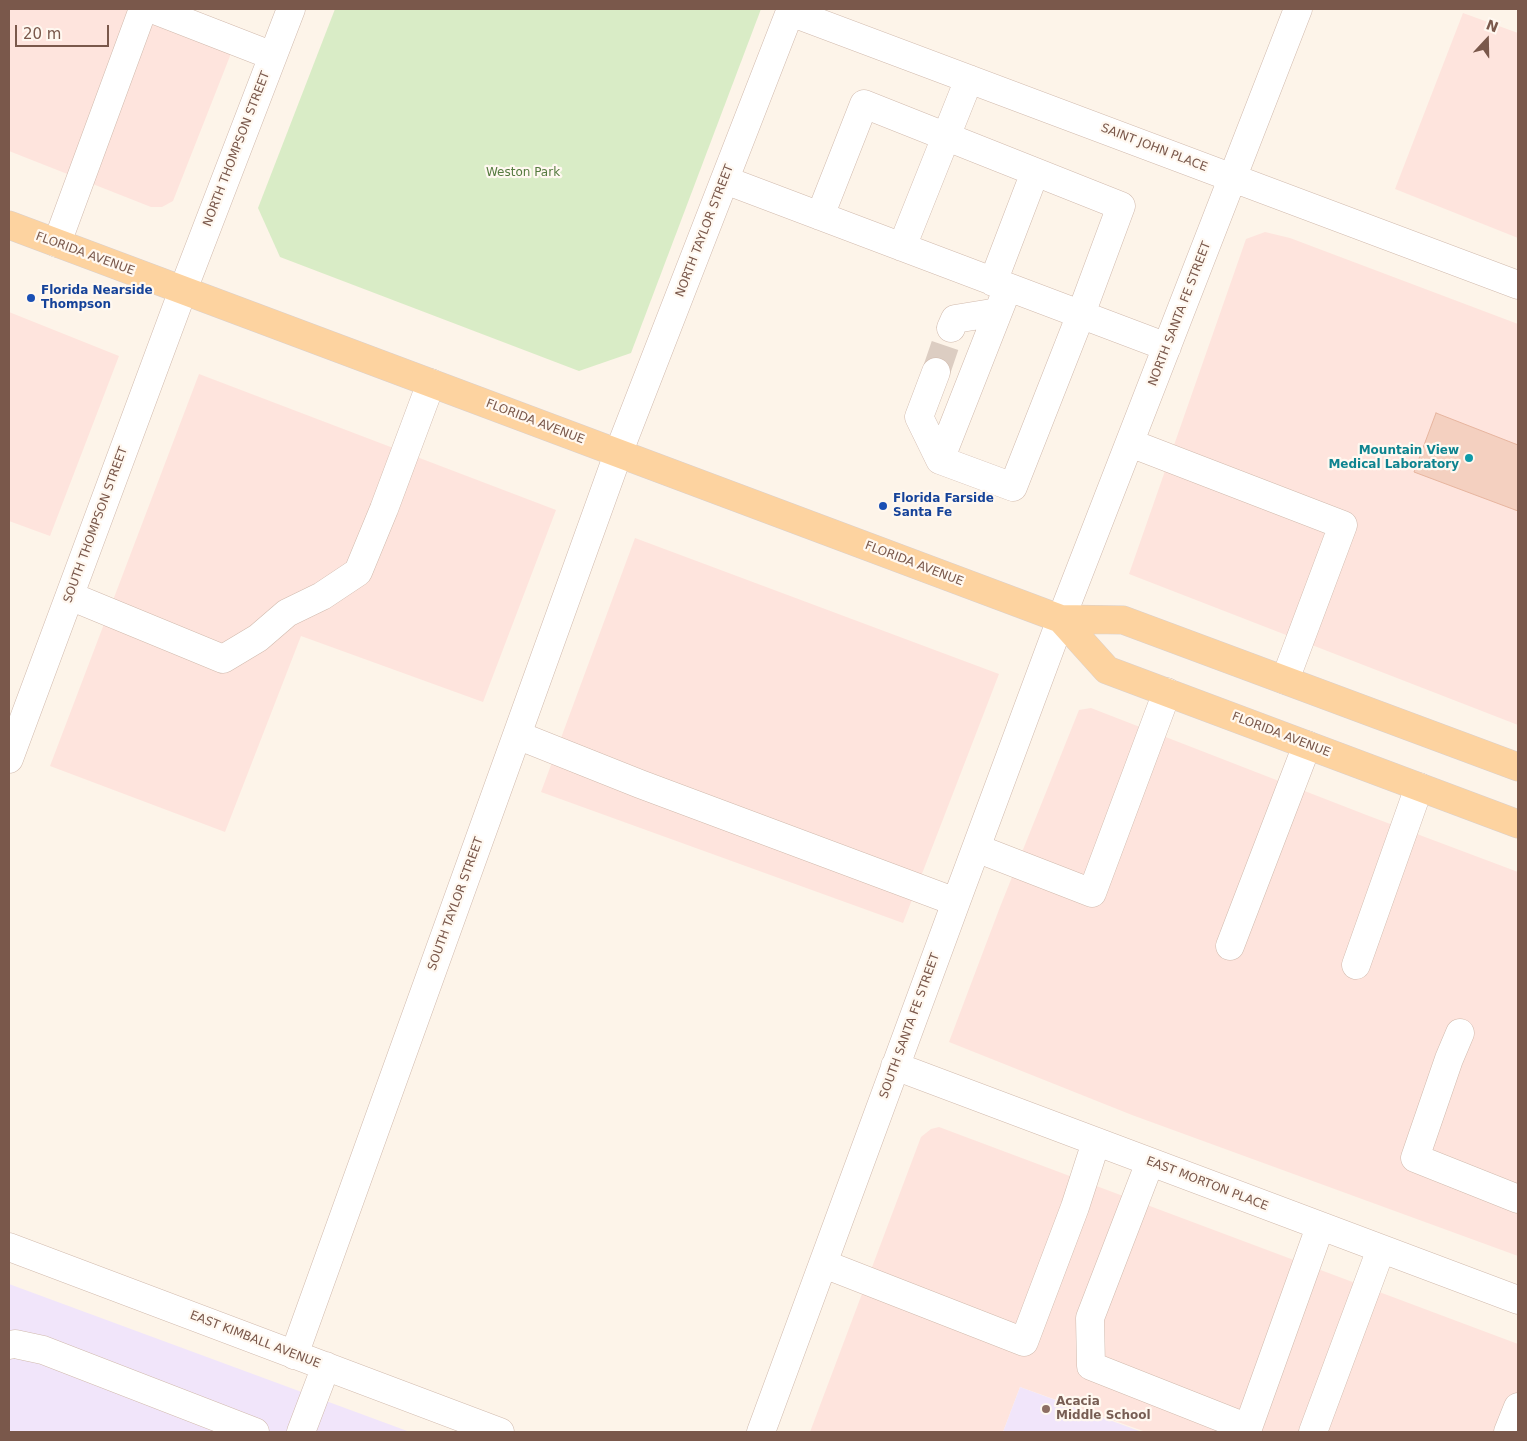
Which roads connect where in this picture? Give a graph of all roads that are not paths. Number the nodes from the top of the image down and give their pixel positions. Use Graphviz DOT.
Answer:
graph roads {
  1 [pos="143,9"];
  2 [pos="152,9"];
  3 [pos="291,9"];
  4 [pos="1298,9"];
  5 [pos="790,10"];
  6 [pos="273,56"];
  7 [pos="969,79"];
  8 [pos="948,136"];
  9 [pos="1035,172"];
  10 [pos="1232,178"];
  11 [pos="725,180"];
  12 [pos="820,216"];
  13 [pos="9,225"];
  14 [pos="57,243"];
  15 [pos="902,248"];
  16 [pos="1001,284"];
  17 [pos="1518,285"];
  18 [pos="183,290"];
  19 [pos="998,312"];
  20 [pos="1081,314"];
  21 [pos="951,328"];
  22 [pos="1167,347"];
  23 [pos="936,372"];
  24 [pos="431,383"];
  25 [pos="1130,443"];
  26 [pos="618,454"];
  27 [pos="940,460"];
  28 [pos="70,596"];
  29 [pos="1061,620"];
  30 [pos="1285,680"];
  31 [pos="1167,692"];
  32 [pos="517,736"];
  33 [pos="1307,745"];
  34 [pos="9,759"];
  35 [pos="1518,767"];
  36 [pos="1419,787"];
  37 [pos="1518,824"];
  38 [pos="976,848"];
  39 [pos="956,902"];
  40 [pos="1230,946"];
  41 [pos="1356,966"];
  42 [pos="1460,1033"];
  43 [pos="895,1066"];
  44 [pos="1096,1142"];
  45 [pos="1150,1162"];
  46 [pos="1518,1199"];
  47 [pos="1320,1227"];
  48 [pos="9,1247"];
  49 [pos="1381,1249"];
  50 [pos="824,1264"];
  51 [pos="1518,1300"];
  52 [pos="9,1345"];
  53 [pos="294,1355"];
  54 [pos="326,1366"];
  55 [pos="1518,1408"];
  56 [pos="256,1432"];
  57 [pos="301,1432"];
  58 [pos="500,1432"];
  59 [pos="761,1432"];
  60 [pos="1313,1432"];
  61 [pos="1508,1432"];
  1 -- 14 [label="street"];
  2 -- 6 [label="street"];
  3 -- 6 [label="street, NORTH THOMPSON STREET"];
  4 -- 10 [label="street, NORTH SANTA FE STREET"];
  5 -- 7 [label="street, SAINT JOHN PLACE"];
  5 -- 11 [label="street, NORTH TAYLOR STREET"];
  6 -- 18 [label="street, NORTH THOMPSON STREET"];
  7 -- 8 [label="street"];
  7 -- 10 [label="street, SAINT JOHN PLACE"];
  8 -- 9 [label="street"];
  8 -- 12 [label="street"];
  8 -- 15 [label="street"];
  9 -- 16 [label="street"];
  9 -- 20 [label="street"];
  10 -- 17 [label="street, SAINT JOHN PLACE"];
  10 -- 22 [label="street, NORTH SANTA FE STREET"];
  11 -- 12 [label="street"];
  11 -- 26 [label="street, NORTH TAYLOR STREET"];
  12 -- 15 [label="street"];
  13 -- 14 [label="main road, FLORIDA AVENUE"];
  14 -- 18 [label="main road, FLORIDA AVENUE"];
  15 -- 16 [label="street"];
  16 -- 19 [label="street"];
  16 -- 20 [label="street"];
  18 -- 24 [label="main road, FLORIDA AVENUE"];
  18 -- 28 [label="street, SOUTH THOMPSON STREET"];
  19 -- 21 [label="street"];
  19 -- 27 [label="street"];
  20 -- 22 [label="street"];
  20 -- 27 [label="street"];
  22 -- 25 [label="street, NORTH SANTA FE STREET"];
  23 -- 27 [label="street"];
  24 -- 26 [label="main road, FLORIDA AVENUE"];
  24 -- 28 [label="street"];
  25 -- 29 [label="street, NORTH SANTA FE STREET"];
  25 -- 30 [label="street"];
  26 -- 29 [label="main road, FLORIDA AVENUE"];
  26 -- 32 [label="street, SOUTH TAYLOR STREET"];
  28 -- 34 [label="street, SOUTH THOMPSON STREET"];
  29 -- 30 [label="main road, FLORIDA AVENUE"];
  29 -- 31 [label="main road, FLORIDA AVENUE"];
  29 -- 38 [label="street, SOUTH SANTA FE STREET"];
  30 -- 35 [label="main road, FLORIDA AVENUE"];
  31 -- 33 [label="main road, FLORIDA AVENUE"];
  31 -- 38 [label="street"];
  32 -- 39 [label="street"];
  32 -- 53 [label="street, SOUTH TAYLOR STREET"];
  33 -- 36 [label="main road, FLORIDA AVENUE"];
  33 -- 40 [label="street"];
  36 -- 37 [label="main road, FLORIDA AVENUE"];
  36 -- 41 [label="street"];
  38 -- 39 [label="street, SOUTH SANTA FE STREET"];
  39 -- 43 [label="street, SOUTH SANTA FE STREET"];
  42 -- 46 [label="street"];
  43 -- 44 [label="street, EAST MORTON PLACE"];
  43 -- 50 [label="street, SOUTH SANTA FE STREET"];
  44 -- 45 [label="street, EAST MORTON PLACE"];
  44 -- 50 [label="street"];
  45 -- 47 [label="street, EAST MORTON PLACE"];
  45 -- 47 [label="street"];
  47 -- 49 [label="street, EAST MORTON PLACE"];
  48 -- 53 [label="street, EAST KIMBALL AVENUE"];
  49 -- 51 [label="street, EAST MORTON PLACE"];
  49 -- 60 [label="street"];
  50 -- 59 [label="street, SOUTH SANTA FE STREET"];
  52 -- 56 [label="street"];
  53 -- 54 [label="street, EAST KIMBALL AVENUE"];
  54 -- 57 [label="street"];
  54 -- 58 [label="street, EAST KIMBALL AVENUE"];
  55 -- 61 [label="street"];
}
